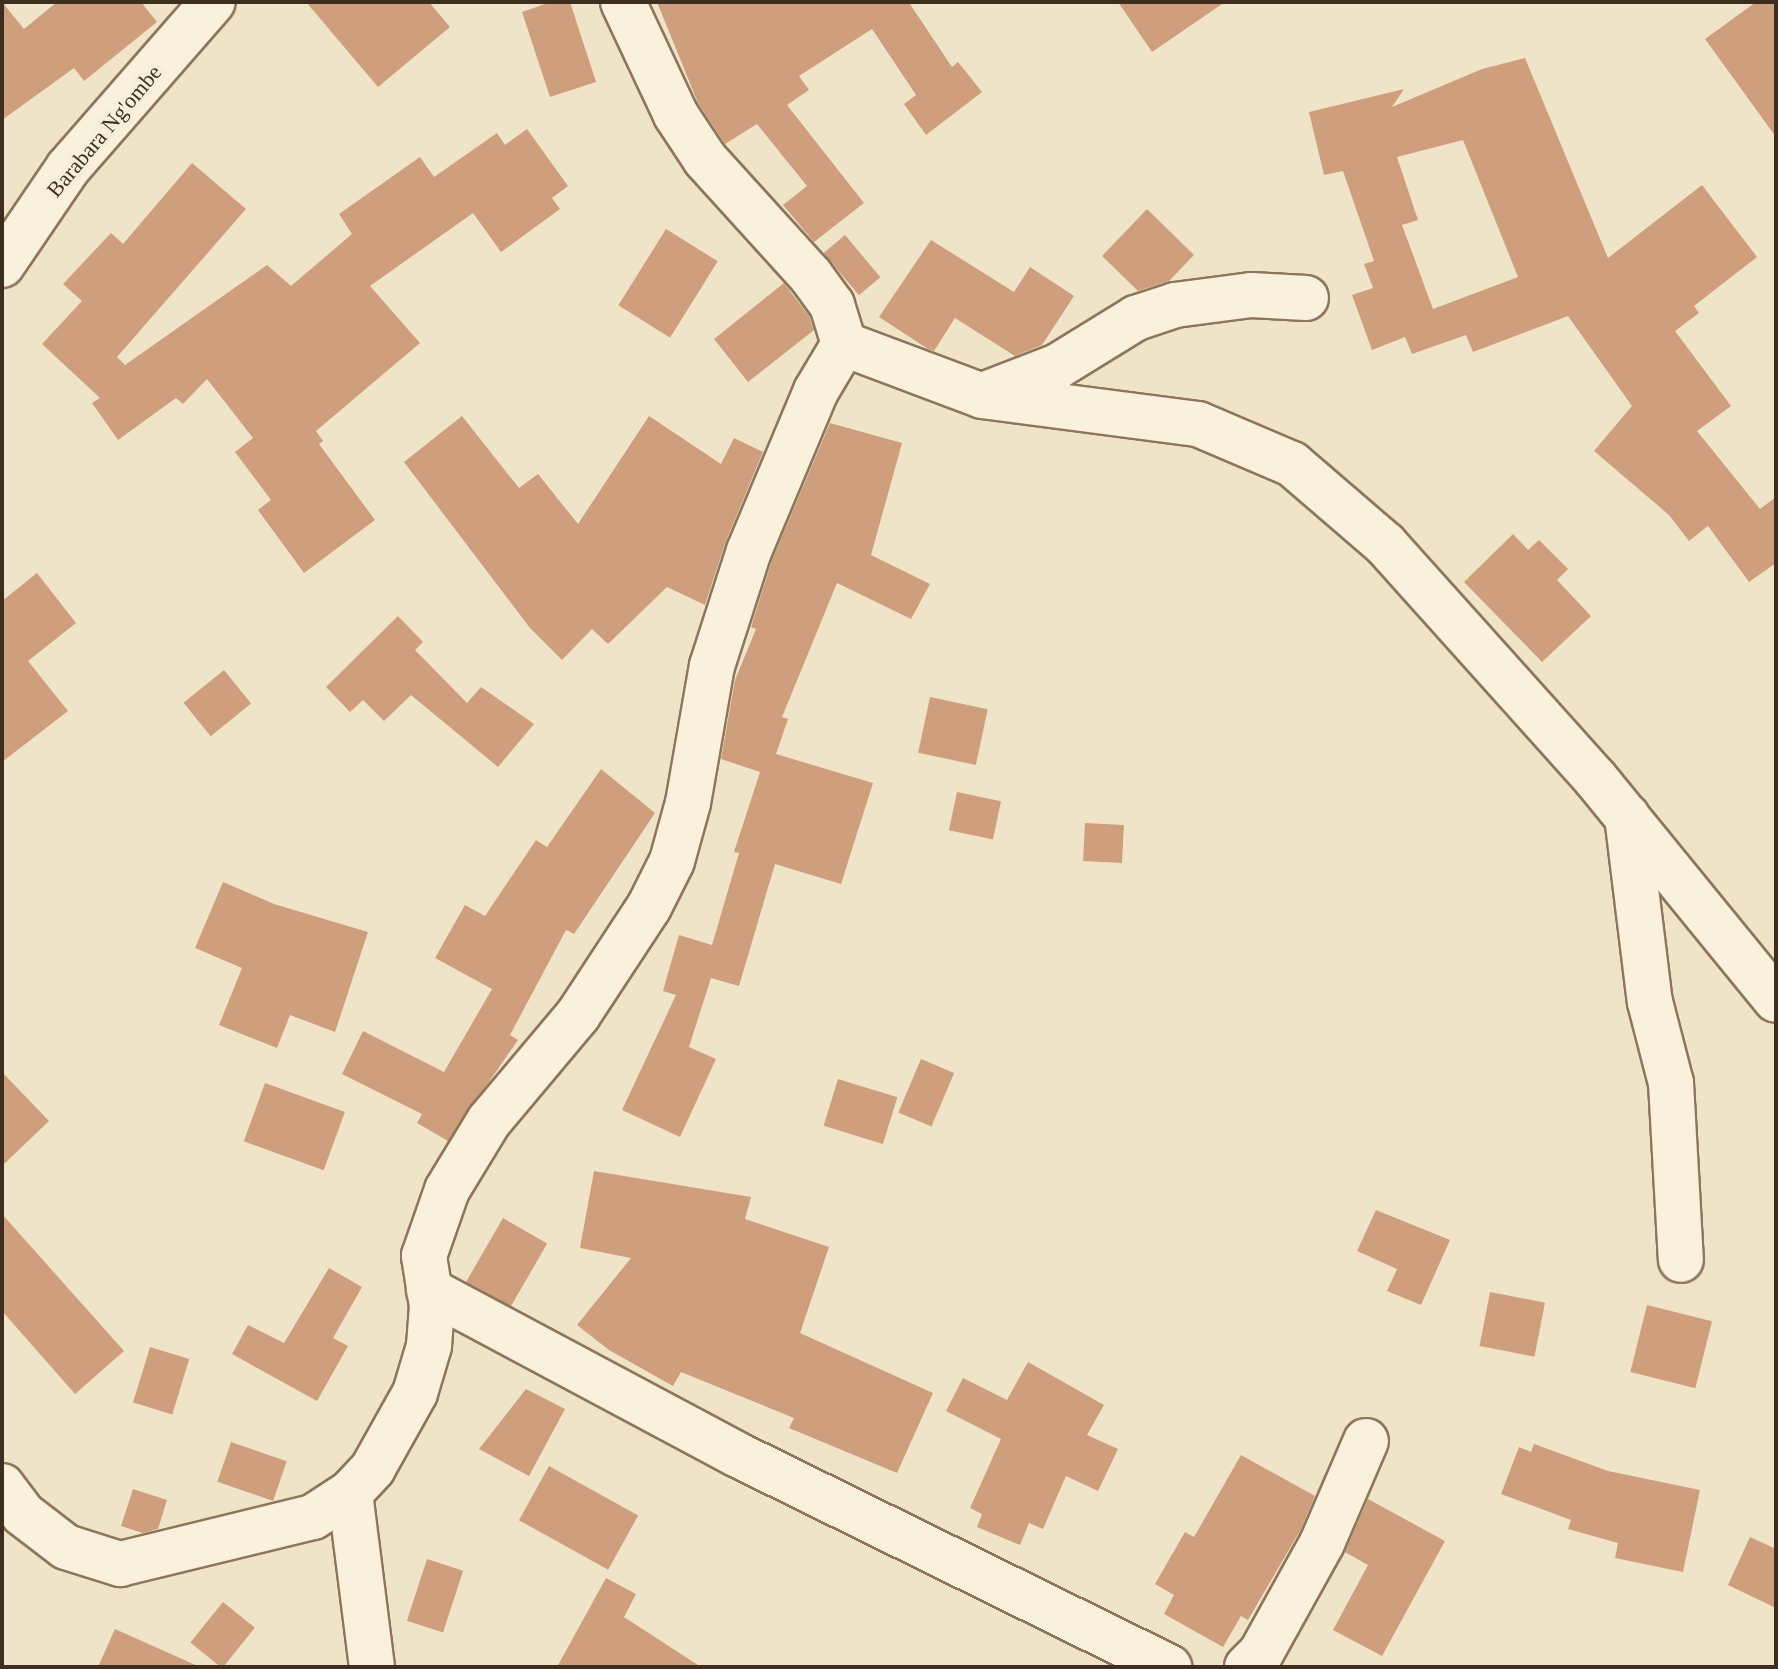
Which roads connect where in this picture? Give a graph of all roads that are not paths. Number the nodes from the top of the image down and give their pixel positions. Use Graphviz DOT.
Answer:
graph roads {
  1 [pos="213,2"];
  2 [pos="623,2"];
  3 [pos="2,265"];
  4 [pos="1306,298"];
  5 [pos="844,344"];
  6 [pos="982,396"];
  7 [pos="1627,816"];
  8 [pos="1776,1000"];
  9 [pos="1681,1260"];
  10 [pos="429,1290"];
  11 [pos="1366,1441"];
  12 [pos="2,1486"];
  13 [pos="350,1493"];
  14 [pos="372,1667"];
  15 [pos="1169,1667"];
  16 [pos="1247,1667"];
  1 -- 3 [label="street, Barabara Ng'ombe"];
  2 -- 5 [label="street"];
  4 -- 6 [label="street"];
  5 -- 6 [label="street"];
  5 -- 10 [label="street"];
  6 -- 7 [label="street"];
  7 -- 8 [label="street"];
  7 -- 9 [label="street"];
  10 -- 13 [label="street"];
  10 -- 15 [label="street"];
  11 -- 16 [label="street"];
  12 -- 13 [label="street"];
  13 -- 14 [label="street"];
}
